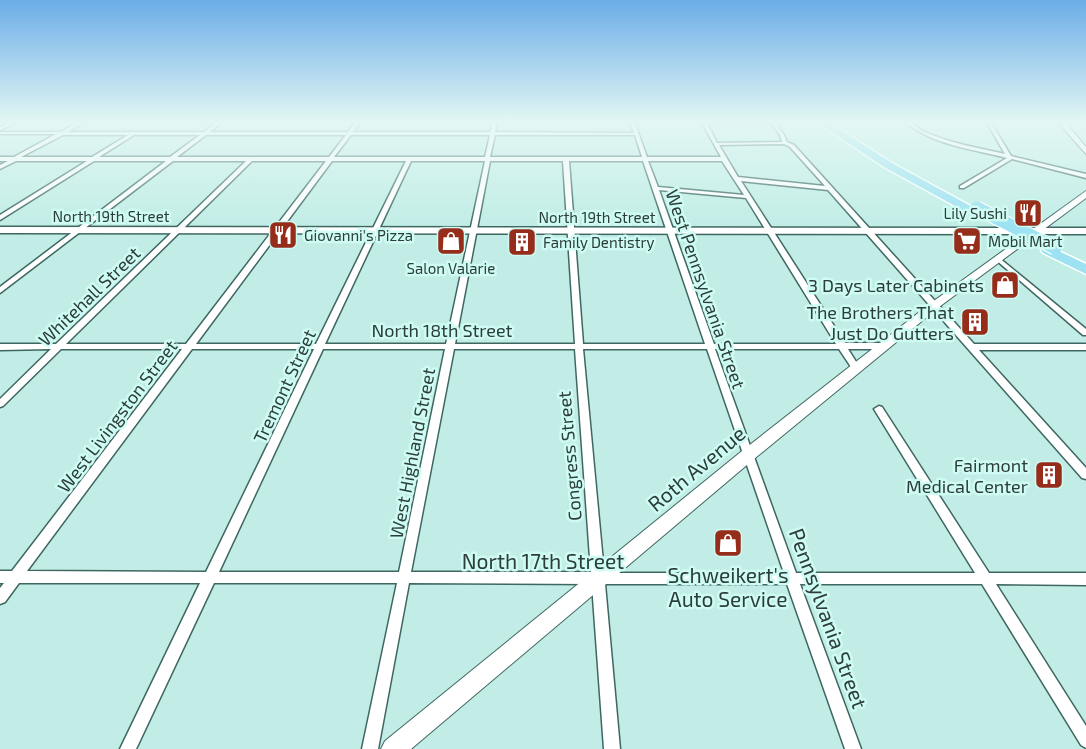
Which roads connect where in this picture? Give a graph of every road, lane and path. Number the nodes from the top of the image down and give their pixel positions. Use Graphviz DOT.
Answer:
graph roads {
  1 [pos="22,156"];
  2 [pos="99,156"];
  3 [pos="176,156"];
  4 [pos="333,156"];
  5 [pos="488,156"];
  6 [pos="644,156"];
  7 [pos="722,156"];
  8 [pos="801,156"];
  9 [pos="873,156"];
  10 [pos="880,156"];
  11 [pos="1004,156"];
  12 [pos="1008,157"];
  13 [pos="0,159"];
  14 [pos="16,159"];
  15 [pos="94,159"];
  16 [pos="172,159"];
  17 [pos="252,159"];
  18 [pos="331,159"];
  19 [pos="409,159"];
  20 [pos="724,159"];
  21 [pos="487,160"];
  22 [pos="566,160"];
  23 [pos="646,160"];
  24 [pos="0,167"];
  25 [pos="1086,176"];
  26 [pos="737,179"];
  27 [pos="962,187"];
  28 [pos="655,188"];
  29 [pos="828,188"];
  30 [pos="1086,194"];
  31 [pos="748,197"];
  32 [pos="974,209"];
  33 [pos="0,218"];
  34 [pos="0,230"];
  35 [pos="80,230"];
  36 [pos="178,230"];
  37 [pos="277,230"];
  38 [pos="376,230"];
  39 [pos="473,230"];
  40 [pos="572,230"];
  41 [pos="670,230"];
  42 [pos="769,230"];
  43 [pos="867,231"];
  44 [pos="1036,231"];
  45 [pos="1086,231"];
  46 [pos="1051,249"];
  47 [pos="998,259"];
  48 [pos="1086,264"];
  49 [pos="1086,270"];
  50 [pos="0,291"];
  51 [pos="935,305"];
  52 [pos="1086,333"];
  53 [pos="843,346"];
  54 [pos="885,346"];
  55 [pos="0,347"];
  56 [pos="58,347"];
  57 [pos="190,347"];
  58 [pos="321,347"];
  59 [pos="450,347"];
  60 [pos="579,347"];
  61 [pos="973,347"];
  62 [pos="1086,347"];
  63 [pos="711,348"];
  64 [pos="856,368"];
  65 [pos="0,404"];
  66 [pos="879,409"];
  67 [pos="748,454"];
  68 [pos="1086,475"];
  69 [pos="764,501"];
  70 [pos="0,577"];
  71 [pos="15,577"];
  72 [pos="211,577"];
  73 [pos="792,578"];
  74 [pos="404,579"];
  75 [pos="985,579"];
  76 [pos="1086,579"];
  77 [pos="599,580"];
  78 [pos="0,598"];
  79 [pos="1086,740"];
  80 [pos="128,749"];
  81 [pos="370,749"];
  82 [pos="393,749"];
  83 [pos="612,749"];
  84 [pos="854,749"];
  1 -- 14 [label="street"];
  2 -- 15 [label="street"];
  3 -- 16 [label="street"];
  4 -- 18 [label="street, West Livingston Street"];
  5 -- 21 [label="street, West Highland Street"];
  6 -- 23 [label="street, West Pennsylvania Street"];
  7 -- 20 [label="street"];
  8 -- 29 [label="street"];
  9 -- 32 [label="highway"];
  10 -- 32 [label="highway"];
  11 -- 12 [label="street"];
  12 -- 25 [label="street"];
  12 -- 27 [label="street"];
  13 -- 14 [label="street"];
  14 -- 15 [label="street"];
  14 -- 24 [label="street"];
  15 -- 16 [label="street"];
  15 -- 33 [label="street"];
  16 -- 17 [label="street"];
  16 -- 35 [label="street"];
  17 -- 18 [label="street"];
  17 -- 36 [label="street, Whitehall Street"];
  18 -- 19 [label="street"];
  18 -- 37 [label="street, West Livingston Street"];
  19 -- 21 [label="street"];
  19 -- 38 [label="street, Tremont Street"];
  20 -- 23 [label="street"];
  20 -- 26 [label="street"];
  21 -- 22 [label="street"];
  21 -- 39 [label="street, West Highland Street"];
  22 -- 23 [label="street"];
  22 -- 40 [label="street, Congress Street"];
  23 -- 28 [label="street, West Pennsylvania Street"];
  26 -- 29 [label="street"];
  26 -- 31 [label="street"];
  28 -- 31 [label="street"];
  28 -- 41 [label="street, West Pennsylvania Street"];
  29 -- 43 [label="street"];
  30 -- 44 [label="main road, Roth Avenue"];
  31 -- 42 [label="street"];
  32 -- 46 [label="highway, bridge"];
  34 -- 35 [label="street, North 19th Street"];
  35 -- 36 [label="street, North 19th Street"];
  35 -- 50 [label="street"];
  36 -- 37 [label="street, North 19th Street"];
  36 -- 56 [label="street, Whitehall Street"];
  37 -- 38 [label="street, North 19th Street"];
  37 -- 57 [label="street, West Livingston Street"];
  38 -- 39 [label="street, North 19th Street"];
  38 -- 58 [label="street, Tremont Street"];
  39 -- 40 [label="street, North 19th Street"];
  39 -- 59 [label="street, West Highland Street"];
  40 -- 41 [label="street, North 19th Street"];
  40 -- 60 [label="street, Congress Street"];
  41 -- 42 [label="street, North 19th Street"];
  41 -- 63 [label="street, West Pennsylvania Street"];
  42 -- 43 [label="street, North 19th Street"];
  42 -- 53 [label="street"];
  43 -- 44 [label="street, North 19th Street"];
  43 -- 51 [label="street"];
  44 -- 45 [label="street, North 19th Street"];
  44 -- 47 [label="main road, Roth Avenue"];
  46 -- 48 [label="highway"];
  46 -- 49 [label="highway"];
  47 -- 51 [label="main road, Roth Avenue"];
  47 -- 52 [label="street"];
  51 -- 54 [label="main road, Roth Avenue"];
  51 -- 61 [label="street"];
  53 -- 54 [label="street, North 18th Street"];
  53 -- 63 [label="street, North 18th Street"];
  53 -- 64 [label="street"];
  54 -- 64 [label="main road, Roth Avenue"];
  55 -- 56 [label="street, North 18th Street"];
  56 -- 57 [label="street, North 18th Street"];
  56 -- 65 [label="street, Whitehall Street"];
  57 -- 58 [label="street, North 18th Street"];
  57 -- 71 [label="street, West Livingston Street"];
  58 -- 59 [label="street, North 18th Street"];
  58 -- 72 [label="street, Tremont Street"];
  59 -- 60 [label="street, North 18th Street"];
  59 -- 74 [label="street, West Highland Street"];
  60 -- 63 [label="street, North 18th Street"];
  60 -- 77 [label="street, Congress Street"];
  61 -- 62 [label="street"];
  61 -- 68 [label="street"];
  63 -- 67 [label="street, West Pennsylvania Street"];
  64 -- 67 [label="main road, Roth Avenue"];
  66 -- 75 [label="street"];
  67 -- 69 [label="street, West Pennsylvania Street"];
  67 -- 77 [label="main road, Roth Avenue"];
  69 -- 73 [label="street, Pennsylvania Street"];
  70 -- 71 [label="street, North 17th Street"];
  71 -- 72 [label="street, North 17th Street"];
  71 -- 78 [label="street, West Livingston Street"];
  72 -- 74 [label="street, North 17th Street"];
  72 -- 80 [label="street, Tremont Street"];
  73 -- 75 [label="street, North 17th Street"];
  73 -- 77 [label="street, North 17th Street"];
  73 -- 84 [label="street, Pennsylvania Street"];
  74 -- 77 [label="street, North 17th Street"];
  74 -- 81 [label="street, West Highland Street"];
  75 -- 76 [label="street, North 17th Street"];
  75 -- 79 [label="street"];
  77 -- 82 [label="main road, Roth Avenue"];
  77 -- 83 [label="street, Congress Street"];
}
